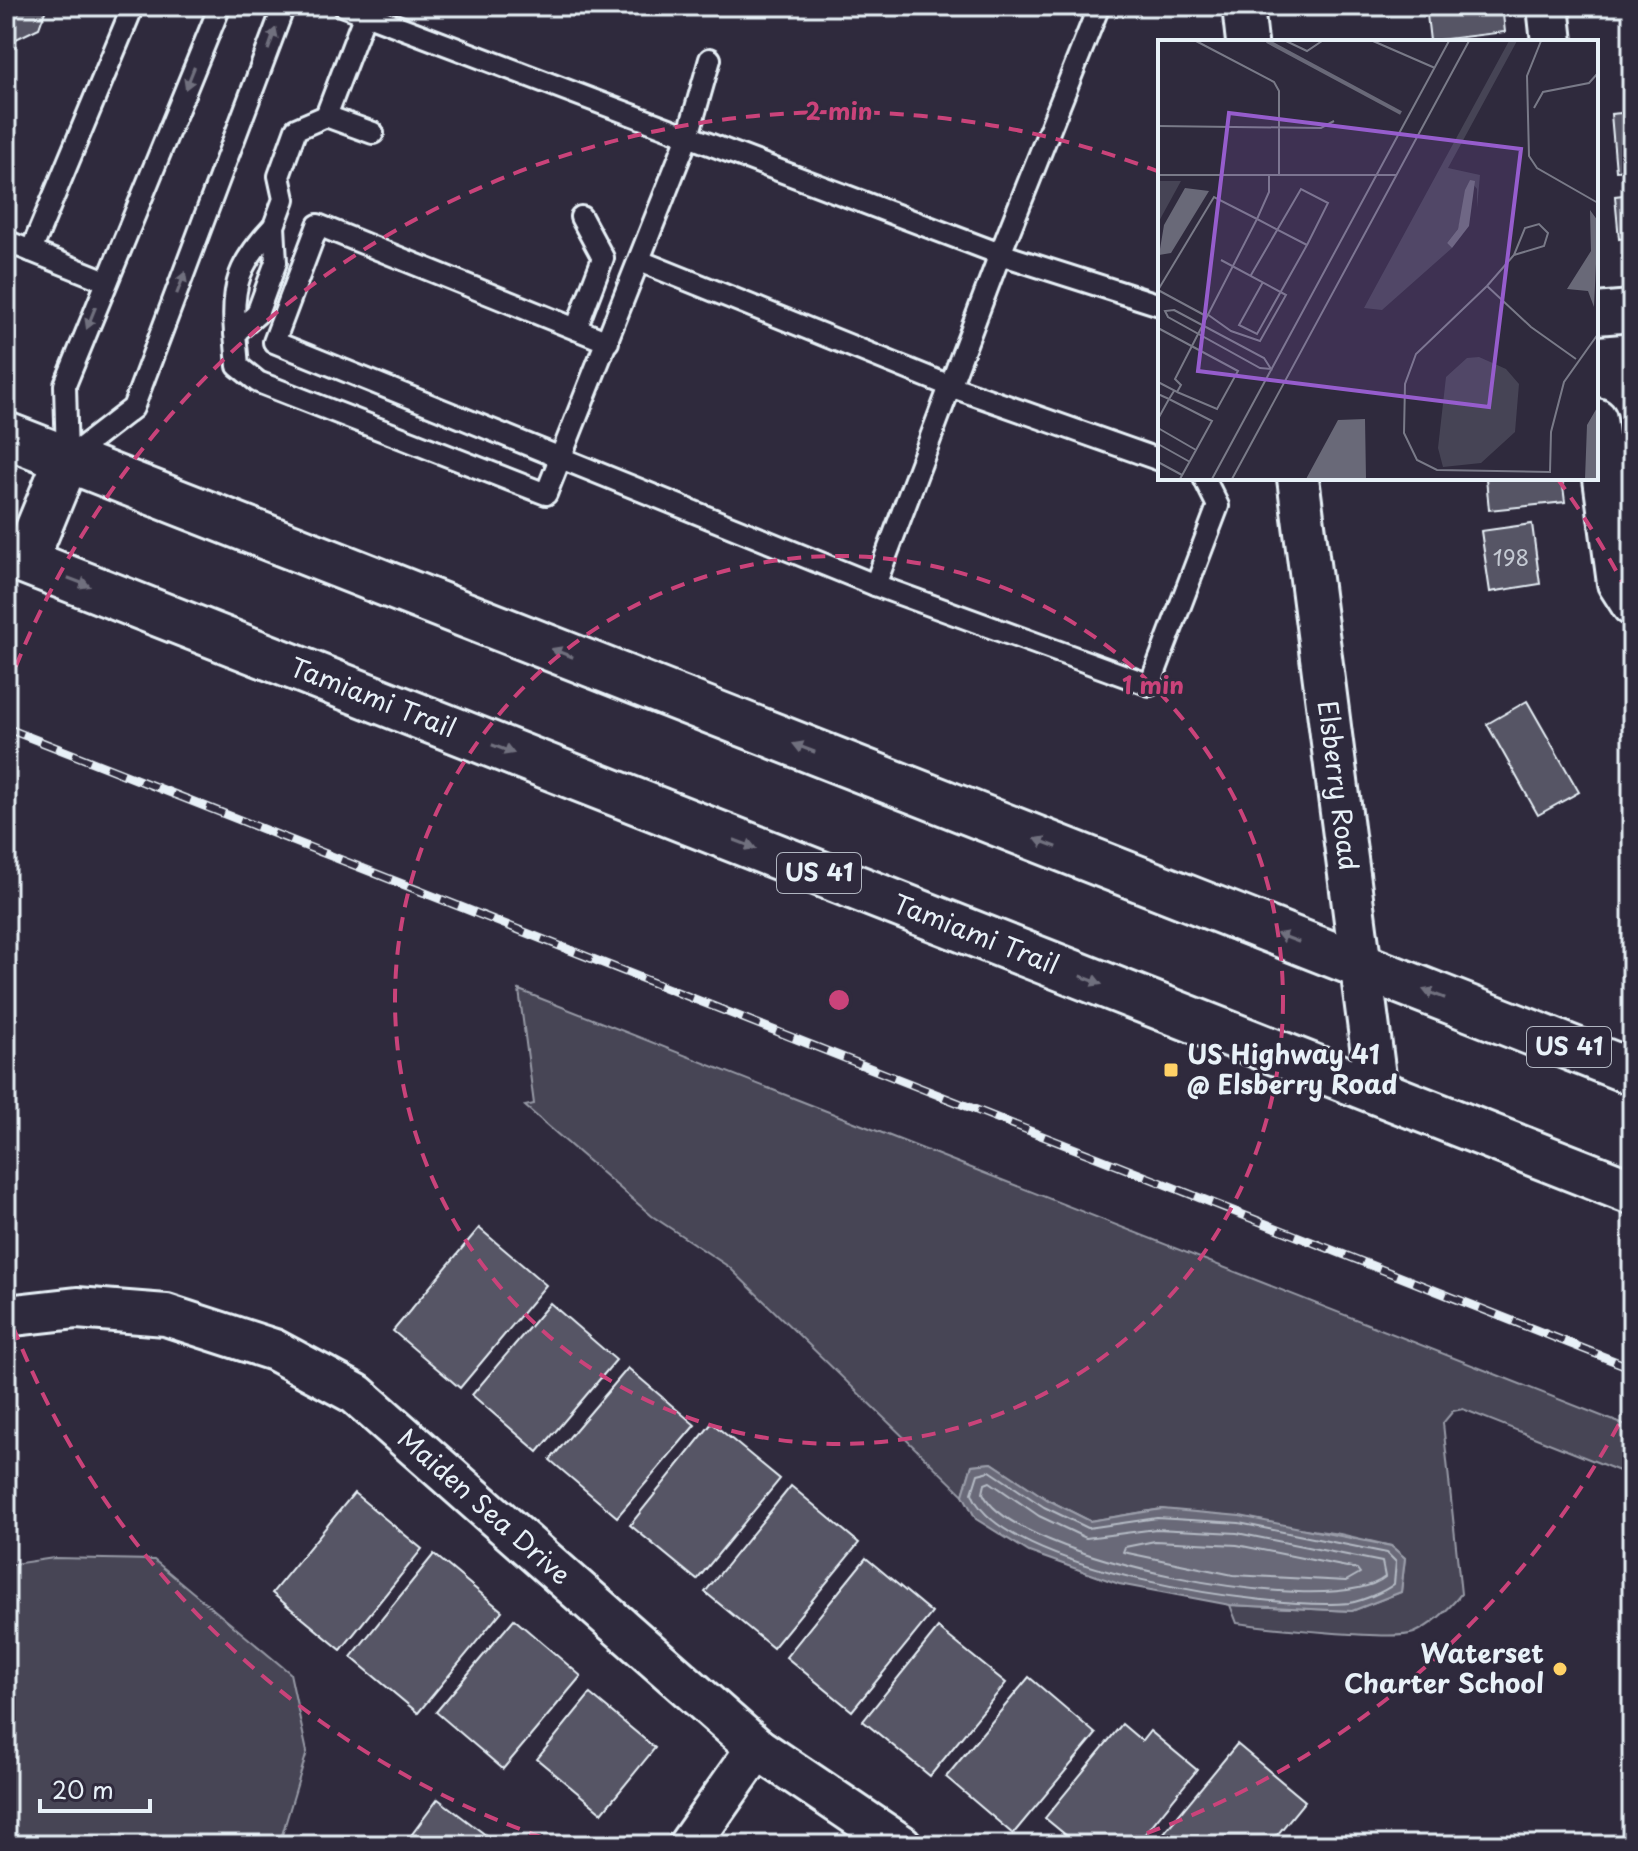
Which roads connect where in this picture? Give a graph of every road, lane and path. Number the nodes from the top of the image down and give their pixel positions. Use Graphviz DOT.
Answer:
graph roads {
  1 [pos="133,6"];
  2 [pos="220,6"];
  3 [pos="284,6"];
  4 [pos="1099,6"];
  5 [pos="1243,6"];
  6 [pos="1548,6"];
  7 [pos="354,9"];
  8 [pos="1247,40"];
  9 [pos="1552,40"];
  10 [pos="710,59"];
  11 [pos="326,116"];
  12 [pos="373,133"];
  13 [pos="688,136"];
  14 [pos="581,217"];
  15 [pos="274,226"];
  16 [pos="6,241"];
  17 [pos="31,251"];
  18 [pos="1000,254"];
  19 [pos="640,261"];
  20 [pos="106,281"];
  21 [pos="1158,304"];
  22 [pos="1632,311"];
  23 [pos="1598,314"];
  24 [pos="576,329"];
  25 [pos="235,333"];
  26 [pos="608,342"];
  27 [pos="950,386"];
  28 [pos="1598,434"];
  29 [pos="6,435"];
  30 [pos="562,456"];
  31 [pos="67,459"];
  32 [pos="1158,459"];
  33 [pos="1205,480"];
  34 [pos="1298,480"];
  35 [pos="16,557"];
  36 [pos="875,585"];
  37 [pos="1632,605"];
  38 [pos="1361,967"];
  39 [pos="1632,1072"];
  40 [pos="1377,1092"];
  41 [pos="1632,1192"];
  42 [pos="6,1316"];
  43 [pos="757,1748"];
  44 [pos="689,1845"];
  45 [pos="901,1845"];
  1 -- 17 [label="lane"];
  2 -- 20 [label="lane, one-way"];
  31 -- 3 [label="lane, one-way"];
  4 -- 18 [label="lane"];
  5 -- 8 [label="street"];
  6 -- 9 [label="street"];
  7 -- 11 [label="lane"];
  7 -- 13 [label="lane"];
  10 -- 13 [label="lane"];
  11 -- 12 [label="lane"];
  11 -- 15 [label="lane"];
  13 -- 18 [label="lane"];
  13 -- 19 [label="lane"];
  14 -- 24 [label="lane"];
  15 -- 25 [label="lane"];
  15 -- 25 [label="lane"];
  16 -- 17 [label="lane"];
  17 -- 20 [label="lane"];
  18 -- 21 [label="lane"];
  18 -- 27 [label="lane"];
  19 -- 26 [label="lane"];
  19 -- 27 [label="lane"];
  20 -- 31 [label="lane, one-way"];
  22 -- 23 [label="street"];
  24 -- 26 [label="lane"];
  24 -- 30 [label="lane"];
  25 -- 30 [label="lane"];
  26 -- 30 [label="lane"];
  27 -- 32 [label="lane"];
  27 -- 36 [label="lane"];
  28 -- 37 [label="street"];
  29 -- 31 [label="main road, US 41"];
  30 -- 36 [label="lane"];
  31 -- 35 [label="main road"];
  38 -- 31 [label="main road, US 41, one-way"];
  33 -- 36 [label="lane"];
  34 -- 38 [label="street, Elsberry Road"];
  35 -- 40 [label="main road, Tamiami Trail / US 41, one-way"];
  39 -- 38 [label="main road, US 41, one-way"];
  38 -- 40 [label="street, Elsberry Road"];
  40 -- 41 [label="main road, Tamiami Trail / US 41"];
  42 -- 43 [label="street, Maiden Sea Drive"];
  43 -- 44 [label="street"];
  43 -- 45 [label="street, Maiden Sea Drive"];
}
